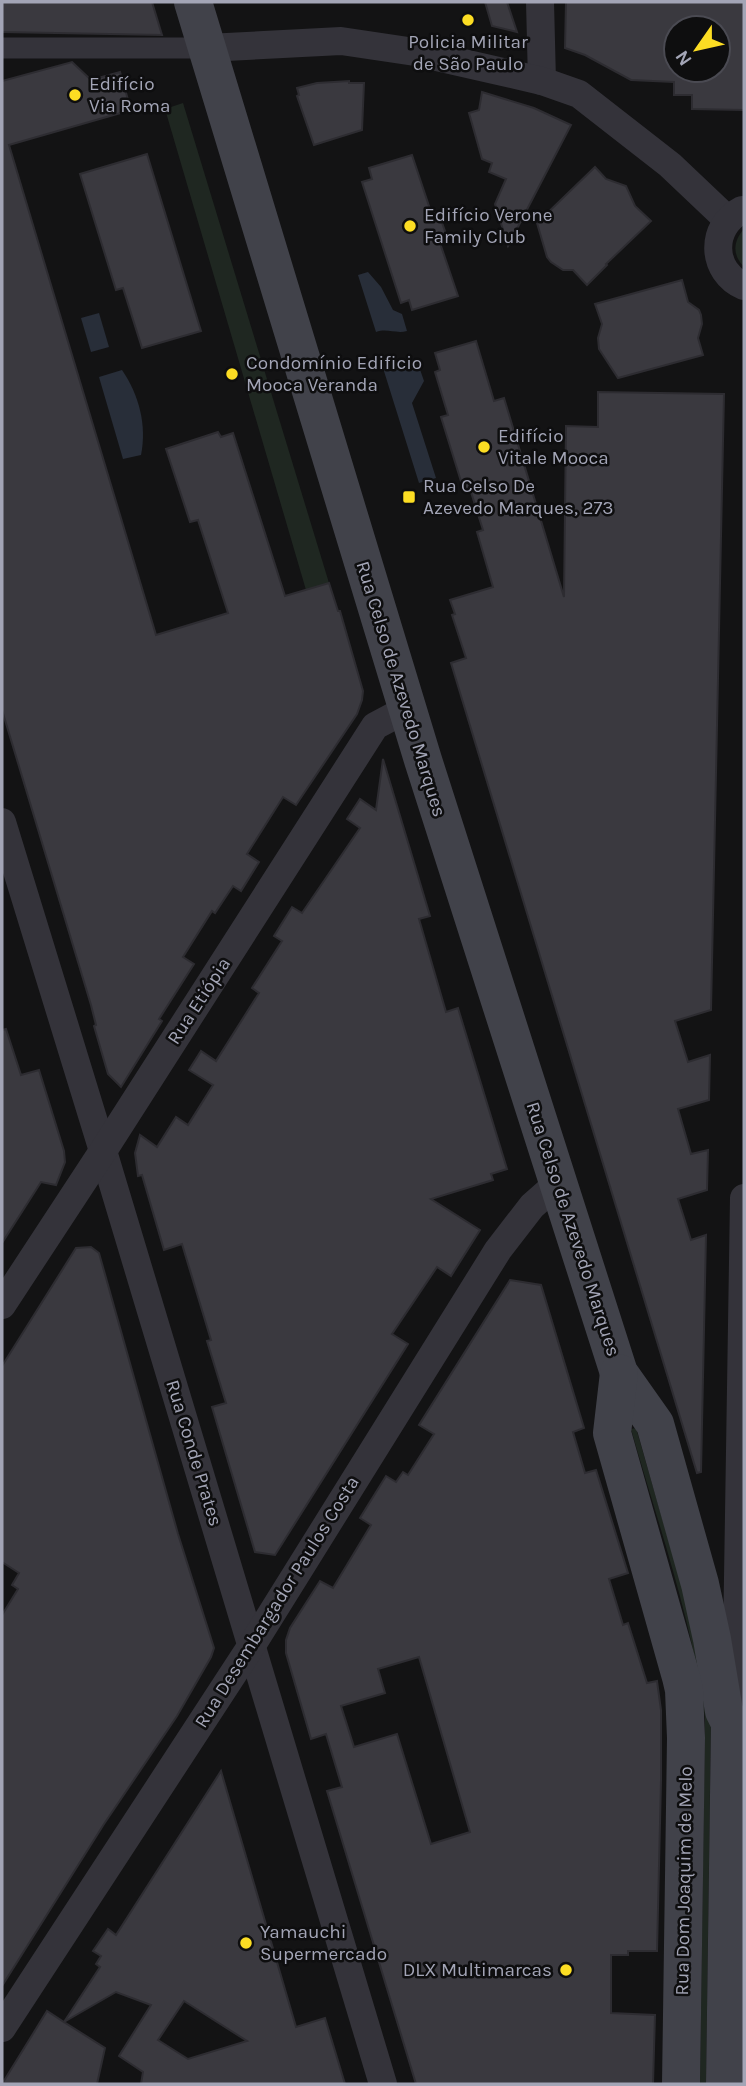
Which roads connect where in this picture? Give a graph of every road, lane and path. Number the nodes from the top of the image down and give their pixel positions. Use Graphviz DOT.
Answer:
graph roads {
  1 [pos="193,2"];
  2 [pos="540,2"];
  3 [pos="2,48"];
  4 [pos="207,48"];
  5 [pos="542,81"];
  6 [pos="736,215"];
  7 [pos="744,286"];
  8 [pos="407,709"];
  9 [pos="2,822"];
  10 [pos="103,1151"];
  11 [pos="558,1183"];
  12 [pos="744,1198"];
  13 [pos="2,1305"];
  14 [pos="619,1373"];
  15 [pos="252,1645"];
  16 [pos="681,1677"];
  17 [pos="730,1723"];
  18 [pos="2,2028"];
  19 [pos="383,2084"];
  20 [pos="681,2084"];
  21 [pos="724,2084"];
  1 -- 4 [label="main road, Rua Celso de Azevedo Marques"];
  2 -- 5 [label="street"];
  3 -- 4 [label="street"];
  4 -- 5 [label="street"];
  4 -- 8 [label="main road, Rua Celso de Azevedo Marques"];
  5 -- 6 [label="street"];
  6 -- 7 [label="street"];
  8 -- 10 [label="street, Rua Etiópia"];
  8 -- 11 [label="main road, Rua Celso de Azevedo Marques"];
  9 -- 10 [label="street, Rua Conde Prates"];
  10 -- 13 [label="street, Rua Etiópia"];
  10 -- 15 [label="street, Rua Conde Prates"];
  11 -- 14 [label="main road, Rua Celso de Azevedo Marques"];
  11 -- 15 [label="street, Rua Desembargador Paulos Costa"];
  12 -- 17 [label="street"];
  14 -- 16 [label="main road, Rua Celso de Azevedo Marques"];
  14 -- 17 [label="main road, Rua Celso de Azevedo Marques"];
  15 -- 18 [label="street, Rua Desembargador Paulos Costa"];
  15 -- 19 [label="street, Rua Conde Prates"];
  16 -- 20 [label="main road, Rua Dom Joaquim de Melo"];
  17 -- 21 [label="main road"];
}
